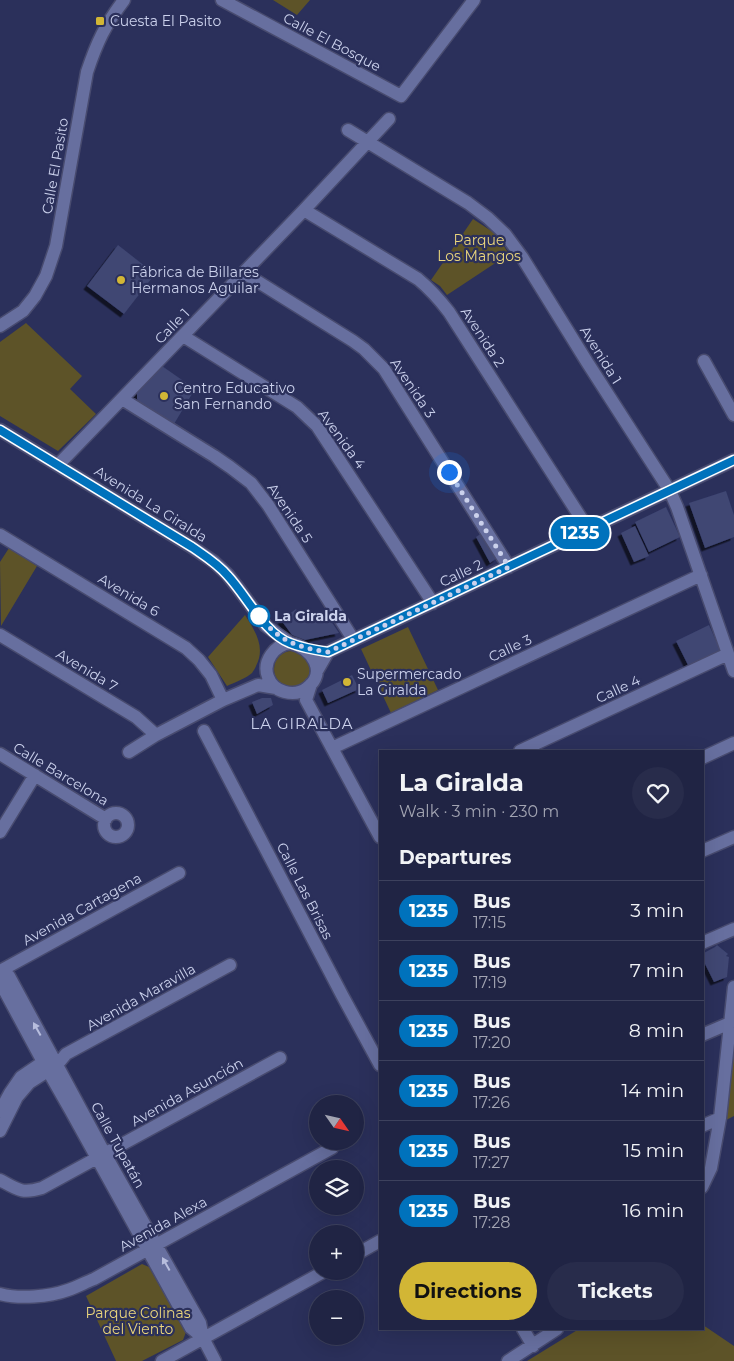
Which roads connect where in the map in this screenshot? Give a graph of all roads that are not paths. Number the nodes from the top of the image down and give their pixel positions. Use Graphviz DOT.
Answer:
graph roads {
  1 [pos="124,0"];
  2 [pos="222,0"];
  3 [pos="474,0"];
  4 [pos="389,119"];
  5 [pos="348,130"];
  6 [pos="368,142"];
  7 [pos="304,210"];
  8 [pos="244,273"];
  9 [pos="0,326"];
  10 [pos="183,336"];
  11 [pos="704,361"];
  12 [pos="122,399"];
  13 [pos="734,415"];
  14 [pos="0,430"];
  15 [pos="734,460"];
  16 [pos="58,465"];
  17 [pos="670,491"];
  18 [pos="588,530"];
  19 [pos="0,535"];
  20 [pos="509,567"];
  21 [pos="701,575"];
  22 [pos="433,603"];
  23 [pos="266,626"];
  24 [pos="0,635"];
  25 [pos="353,639"];
  26 [pos="290,643"];
  27 [pos="303,647"];
  28 [pos="328,652"];
  29 [pos="271,653"];
  30 [pos="728,654"];
  31 [pos="266,670"];
  32 [pos="316,670"];
  33 [pos="734,671"];
  34 [pos="311,684"];
  35 [pos="258,685"];
  36 [pos="276,688"];
  37 [pos="292,693"];
  38 [pos="223,700"];
  39 [pos="306,700"];
  40 [pos="204,730"];
  41 [pos="156,735"];
  42 [pos="734,743"];
  43 [pos="332,748"];
  44 [pos="522,750"];
  45 [pos="129,752"];
  46 [pos="0,754"];
  47 [pos="704,757"];
  48 [pos="34,775"];
  49 [pos="106,819"];
  50 [pos="376,819"];
  51 [pos="0,832"];
  52 [pos="379,832"];
  53 [pos="734,837"];
  54 [pos="704,850"];
  55 [pos="179,873"];
  56 [pos="734,929"];
  57 [pos="704,942"];
  58 [pos="230,965"];
  59 [pos="0,971"];
  60 [pos="0,982"];
  61 [pos="734,987"];
  62 [pos="730,1023"];
  63 [pos="704,1034"];
  64 [pos="280,1058"];
  65 [pos="50,1063"];
  66 [pos="379,1063"];
  67 [pos="0,1111"];
  68 [pos="720,1118"];
  69 [pos="704,1125"];
  70 [pos="0,1131"];
  71 [pos="328,1150"];
  72 [pos="101,1156"];
  73 [pos="0,1180"];
  74 [pos="704,1183"];
  75 [pos="379,1242"];
  76 [pos="151,1247"];
  77 [pos="364,1250"];
  78 [pos="309,1280"];
  79 [pos="0,1294"];
  80 [pos="524,1330"];
  81 [pos="556,1330"];
  82 [pos="203,1338"];
  83 [pos="532,1346"];
  84 [pos="162,1361"];
  85 [pos="215,1361"];
  86 [pos="508,1361"];
  1 -- 9 [label="street, Calle El Pasito"];
  2 -- 3 [label="street, Calle El Bosque"];
  4 -- 6 [label="street, Calle 1"];
  5 -- 6 [label="street, Avenida 1"];
  6 -- 7 [label="street, Calle 1"];
  6 -- 17 [label="street, Avenida 1"];
  7 -- 8 [label="street, Calle 1"];
  7 -- 18 [label="street, Avenida 2"];
  8 -- 10 [label="street, Calle 1"];
  8 -- 20 [label="street, Avenida 3"];
  10 -- 12 [label="street, Calle 1"];
  10 -- 22 [label="street, Avenida 4"];
  11 -- 13 [label="street"];
  12 -- 16 [label="street, Calle 1"];
  12 -- 25 [label="street, Avenida 5"];
  14 -- 16 [label="street, Avenida La Giralda"];
  15 -- 17 [label="street, Calle 2"];
  16 -- 23 [label="street, Avenida La Giralda"];
  17 -- 18 [label="street, Calle 2"];
  17 -- 21 [label="street, Avenida 1"];
  18 -- 20 [label="street, Calle 2"];
  19 -- 38 [label="street, Avenida 6"];
  20 -- 22 [label="street, Calle 2"];
  21 -- 30 [label="street, Avenida 1"];
  21 -- 43 [label="street, Calle 3"];
  22 -- 25 [label="street, Calle 2"];
  23 -- 26 [label="street, Avenida La Giralda"];
  23 -- 29 [label="street, Avenida La Giralda"];
  24 -- 41 [label="street, Avenida 7"];
  25 -- 28 [label="street, Calle 2"];
  26 -- 27 [label="street"];
  26 -- 29 [label="street"];
  27 -- 28 [label="street"];
  27 -- 32 [label="street"];
  28 -- 32 [label="street, Calle 2"];
  29 -- 31 [label="street"];
  30 -- 33 [label="street, Avenida 1"];
  30 -- 44 [label="street, Calle 4"];
  31 -- 35 [label="street"];
  31 -- 36 [label="street"];
  32 -- 34 [label="street"];
  34 -- 37 [label="street"];
  34 -- 39 [label="street"];
  35 -- 36 [label="street"];
  35 -- 38 [label="street"];
  36 -- 37 [label="street"];
  37 -- 39 [label="street"];
  38 -- 41 [label="street"];
  39 -- 43 [label="street"];
  40 -- 66 [label="street, Calle Las Brisas"];
  41 -- 45 [label="street"];
  42 -- 47 [label="street"];
  43 -- 50 [label="street"];
  46 -- 48 [label="street, Calle Barcelona"];
  48 -- 49 [label="street, Calle Barcelona"];
  48 -- 51 [label="street"];
  50 -- 52 [label="street"];
  53 -- 54 [label="street"];
  55 -- 59 [label="street, Avenida Cartagena"];
  56 -- 57 [label="street"];
  58 -- 65 [label="street, Avenida Maravilla"];
  65 -- 59 [label="street, Calle Tupatán, one-way"];
  60 -- 65 [label="street, Calle Tupatán"];
  61 -- 62 [label="street"];
  62 -- 63 [label="street"];
  62 -- 68 [label="street"];
  64 -- 72 [label="street, Avenida Asunción"];
  65 -- 67 [label="street, Avenida Maravilla"];
  65 -- 70 [label="street, Avenida Maravilla"];
  65 -- 72 [label="street, Calle Tupatán"];
  68 -- 69 [label="street"];
  68 -- 74 [label="street"];
  71 -- 76 [label="street, Avenida Alexa"];
  72 -- 73 [label="street, Avenida Asunción"];
  72 -- 76 [label="street, Calle Tupatán"];
  75 -- 77 [label="street"];
  76 -- 79 [label="street, Avenida Alexa"];
  76 -- 82 [label="street, Calle Tupatán"];
  78 -- 82 [label="street"];
  80 -- 83 [label="street"];
  81 -- 83 [label="street"];
  82 -- 84 [label="street"];
  82 -- 85 [label="street, Calle Tupatán"];
  83 -- 86 [label="street"];
}
